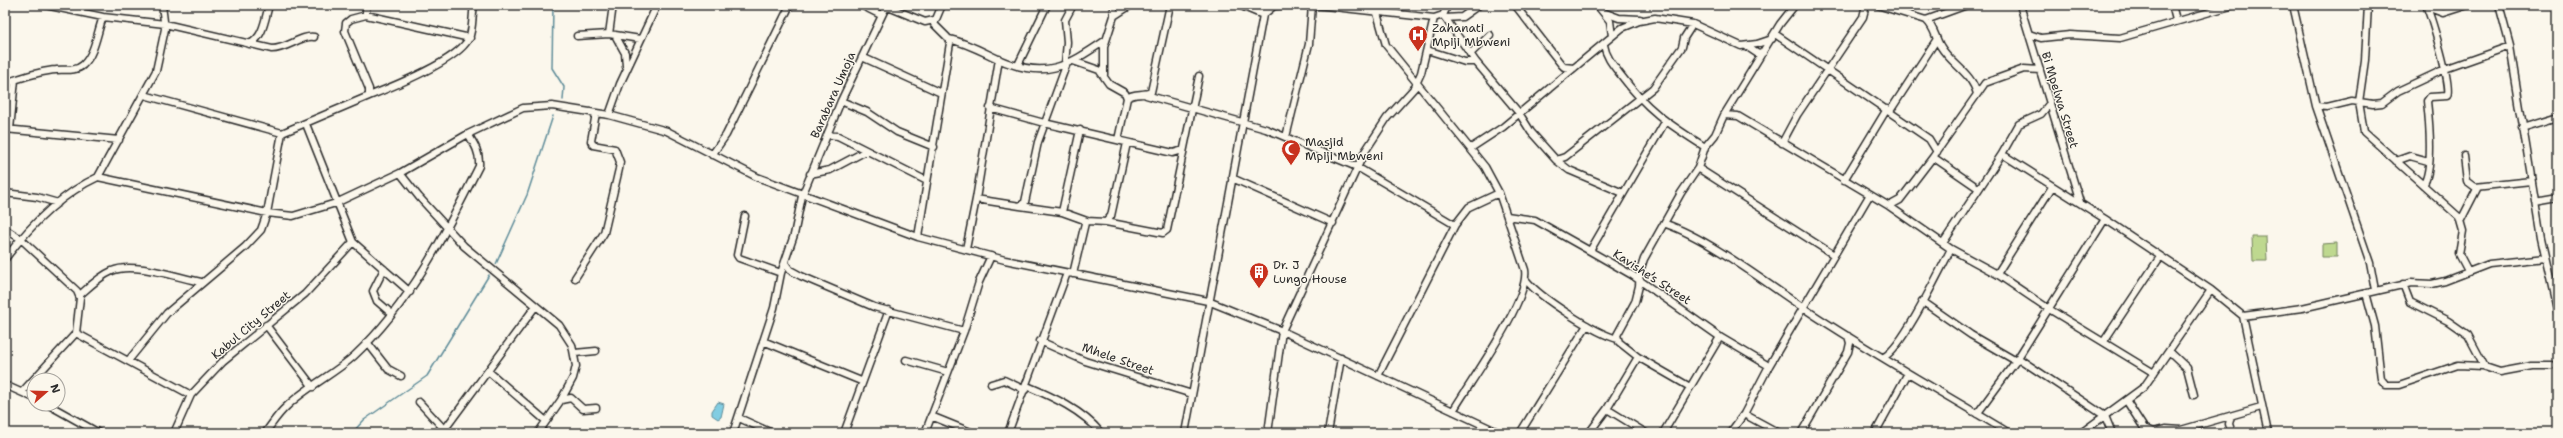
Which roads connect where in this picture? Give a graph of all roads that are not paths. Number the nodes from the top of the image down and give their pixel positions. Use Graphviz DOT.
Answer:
graph roads {
  1 [pos="45,5"];
  2 [pos="162,5"];
  3 [pos="269,5"];
  4 [pos="366,5"];
  5 [pos="474,5"];
  6 [pos="613,5"];
  7 [pos="657,5"];
  8 [pos="790,5"];
  9 [pos="862,5"];
  10 [pos="887,5"];
  11 [pos="942,5"];
  12 [pos="1047,5"];
  13 [pos="1073,5"];
  14 [pos="1114,5"];
  15 [pos="1131,5"];
  16 [pos="1170,5"];
  17 [pos="1239,5"];
  18 [pos="1261,5"];
  19 [pos="1286,5"];
  20 [pos="1312,5"];
  21 [pos="1316,5"];
  22 [pos="1448,5"];
  23 [pos="1479,5"];
  24 [pos="1515,5"];
  25 [pos="1597,5"];
  26 [pos="1794,5"];
  27 [pos="1866,5"];
  28 [pos="1877,5"];
  29 [pos="1946,5"];
  30 [pos="1967,5"];
  31 [pos="2020,5"];
  32 [pos="2172,5"];
  33 [pos="2234,5"];
  34 [pos="2293,5"];
  35 [pos="2368,5"];
  36 [pos="2468,5"];
  37 [pos="2499,5"];
  38 [pos="1345,6"];
  39 [pos="2426,6"];
  40 [pos="77,8"];
  41 [pos="1366,8"];
  42 [pos="1953,10"];
  43 [pos="1603,12"];
  44 [pos="1377,13"];
  45 [pos="1264,14"];
  46 [pos="366,15"];
  47 [pos="881,15"];
  48 [pos="1114,16"];
  49 [pos="103,17"];
  50 [pos="1441,17"];
  51 [pos="1644,19"];
  52 [pos="1926,20"];
  53 [pos="2176,20"];
  54 [pos="932,22"];
  55 [pos="165,24"];
  56 [pos="1611,24"];
  57 [pos="1693,24"];
  58 [pos="1622,28"];
  59 [pos="612,34"];
  60 [pos="2029,34"];
  61 [pos="1490,35"];
  62 [pos="577,36"];
  63 [pos="1612,36"];
  64 [pos="1773,36"];
  65 [pos="314,37"];
  66 [pos="470,38"];
  67 [pos="640,39"];
  68 [pos="1937,39"];
  69 [pos="949,40"];
  70 [pos="1106,40"];
  71 [pos="248,44"];
  72 [pos="1604,45"];
  73 [pos="1746,46"];
  74 [pos="2510,46"];
  75 [pos="1427,50"];
  76 [pos="1594,53"];
  77 [pos="1763,53"];
  78 [pos="1470,54"];
  79 [pos="1605,54"];
  80 [pos="862,57"];
  81 [pos="999,59"];
  82 [pos="1068,62"];
  83 [pos="1476,62"];
  84 [pos="1018,65"];
  85 [pos="1564,67"];
  86 [pos="1574,68"];
  87 [pos="1828,69"];
  88 [pos="2445,69"];
  89 [pos="2040,70"];
  90 [pos="626,71"];
  91 [pos="1104,75"];
  92 [pos="1199,76"];
  93 [pos="1564,76"];
  94 [pos="15,80"];
  95 [pos="5,83"];
  96 [pos="1416,84"];
  97 [pos="941,93"];
  98 [pos="1977,94"];
  99 [pos="1146,95"];
  100 [pos="144,96"];
  101 [pos="369,96"];
  102 [pos="1126,98"];
  103 [pos="1640,100"];
  104 [pos="841,101"];
  105 [pos="2359,102"];
  106 [pos="2050,103"];
  107 [pos="2316,106"];
  108 [pos="1192,107"];
  109 [pos="990,108"];
  110 [pos="1888,110"];
  111 [pos="596,113"];
  112 [pos="1519,113"];
  113 [pos="609,115"];
  114 [pos="1724,115"];
  115 [pos="2558,117"];
  116 [pos="1244,122"];
  117 [pos="1665,122"];
  118 [pos="1044,123"];
  119 [pos="306,124"];
  120 [pos="2522,128"];
  121 [pos="7,129"];
  122 [pos="1080,130"];
  123 [pos="282,133"];
  124 [pos="468,134"];
  125 [pos="827,136"];
  126 [pos="1286,137"];
  127 [pos="119,140"];
  128 [pos="1118,140"];
  129 [pos="1127,143"];
  130 [pos="1782,143"];
  131 [pos="934,147"];
  132 [pos="1705,147"];
  133 [pos="1471,148"];
  134 [pos="1183,150"];
  135 [pos="866,151"];
  136 [pos="1173,153"];
  137 [pos="1935,154"];
  138 [pos="2002,154"];
  139 [pos="712,155"];
  140 [pos="2464,156"];
  141 [pos="1181,160"];
  142 [pos="1556,160"];
  143 [pos="2396,161"];
  144 [pos="2428,161"];
  145 [pos="1357,167"];
  146 [pos="1698,168"];
  147 [pos="400,173"];
  148 [pos="810,174"];
  149 [pos="98,177"];
  150 [pos="1232,178"];
  151 [pos="1844,180"];
  152 [pos="2531,181"];
  153 [pos="927,182"];
  154 [pos="2423,185"];
  155 [pos="2052,187"];
  156 [pos="2478,187"];
  157 [pos="1978,188"];
  158 [pos="5,193"];
  159 [pos="1499,193"];
  160 [pos="1623,193"];
  161 [pos="802,196"];
  162 [pos="1869,196"];
  163 [pos="2558,198"];
  164 [pos="976,199"];
  165 [pos="2080,202"];
  166 [pos="2535,202"];
  167 [pos="58,203"];
  168 [pos="336,203"];
  169 [pos="1020,206"];
  170 [pos="1889,206"];
  171 [pos="1062,212"];
  172 [pos="267,214"];
  173 [pos="745,216"];
  174 [pos="1507,216"];
  175 [pos="1518,218"];
  176 [pos="2105,219"];
  177 [pos="2461,220"];
  178 [pos="1087,222"];
  179 [pos="1106,222"];
  180 [pos="1332,223"];
  181 [pos="1666,224"];
  182 [pos="1455,225"];
  183 [pos="448,228"];
  184 [pos="5,229"];
  185 [pos="1511,229"];
  186 [pos="918,237"];
  187 [pos="21,239"];
  188 [pos="353,242"];
  189 [pos="1943,243"];
  190 [pos="966,249"];
  191 [pos="1952,249"];
  192 [pos="1590,251"];
  193 [pos="1834,255"];
  194 [pos="990,256"];
  195 [pos="2160,257"];
  196 [pos="2546,258"];
  197 [pos="5,259"];
  198 [pos="785,263"];
  199 [pos="384,269"];
  200 [pos="1640,271"];
  201 [pos="2468,271"];
  202 [pos="781,273"];
  203 [pos="1070,274"];
  204 [pos="1997,274"];
  205 [pos="1632,275"];
  206 [pos="575,278"];
  207 [pos="1526,280"];
  208 [pos="1639,280"];
  209 [pos="201,282"];
  210 [pos="2403,284"];
  211 [pos="1534,290"];
  212 [pos="2211,290"];
  213 [pos="2375,290"];
  214 [pos="410,292"];
  215 [pos="1522,293"];
  216 [pos="2366,293"];
  217 [pos="80,295"];
  218 [pos="1208,301"];
  219 [pos="1922,301"];
  220 [pos="535,306"];
  221 [pos="1803,308"];
  222 [pos="2049,309"];
  223 [pos="889,310"];
  224 [pos="392,314"];
  225 [pos="2558,314"];
  226 [pos="2243,316"];
  227 [pos="266,325"];
  228 [pos="1587,325"];
  229 [pos="964,331"];
  230 [pos="1282,331"];
  231 [pos="76,333"];
  232 [pos="1848,336"];
  233 [pos="1720,337"];
  234 [pos="1618,339"];
  235 [pos="763,341"];
  236 [pos="1040,341"];
  237 [pos="2104,341"];
  238 [pos="367,342"];
  239 [pos="1861,343"];
  240 [pos="1850,347"];
  241 [pos="1895,349"];
  242 [pos="596,351"];
  243 [pos="2170,352"];
  244 [pos="575,353"];
  245 [pos="1638,357"];
  246 [pos="1884,357"];
  247 [pos="1341,358"];
  248 [pos="128,360"];
  249 [pos="906,360"];
  250 [pos="2017,360"];
  251 [pos="1896,365"];
  252 [pos="1769,366"];
  253 [pos="2552,366"];
  254 [pos="2485,367"];
  255 [pos="488,371"];
  256 [pos="948,372"];
  257 [pos="1908,373"];
  258 [pos="2154,374"];
  259 [pos="401,376"];
  260 [pos="1378,376"];
  261 [pos="861,381"];
  262 [pos="991,384"];
  263 [pos="5,385"];
  264 [pos="313,387"];
  265 [pos="1690,387"];
  266 [pos="1026,388"];
  267 [pos="22,392"];
  268 [pos="26,394"];
  269 [pos="1192,394"];
  270 [pos="191,395"];
  271 [pos="2194,395"];
  272 [pos="561,400"];
  273 [pos="2126,400"];
  274 [pos="419,402"];
  275 [pos="2261,407"];
  276 [pos="596,408"];
  277 [pos="1607,409"];
  278 [pos="1453,411"];
  279 [pos="62,412"];
  280 [pos="1744,414"];
  281 [pos="1977,414"];
  282 [pos="931,416"];
  283 [pos="2105,416"];
  284 [pos="2231,416"];
  285 [pos="738,418"];
  286 [pos="546,421"];
  287 [pos="91,428"];
  288 [pos="443,431"];
  289 [pos="1878,432"];
  290 [pos="86,433"];
  291 [pos="100,433"];
  292 [pos="174,433"];
  293 [pos="265,433"];
  294 [pos="538,433"];
  295 [pos="733,433"];
  296 [pos="772,433"];
  297 [pos="844,433"];
  298 [pos="925,433"];
  299 [pos="973,433"];
  300 [pos="1008,433"];
  301 [pos="1101,433"];
  302 [pos="1187,433"];
  303 [pos="1268,433"];
  304 [pos="1328,433"];
  305 [pos="1500,433"];
  306 [pos="1520,433"];
  307 [pos="1589,433"];
  308 [pos="1646,433"];
  309 [pos="1663,433"];
  310 [pos="1730,433"];
  311 [pos="1779,433"];
  312 [pos="1801,433"];
  313 [pos="2009,433"];
  314 [pos="2081,433"];
  315 [pos="2112,433"];
  316 [pos="2153,433"];
  317 [pos="2232,433"];
  318 [pos="2268,433"];
  1 -- 40 [label="street"];
  2 -- 55 [label="street"];
  3 -- 71 [label="street"];
  4 -- 46 [label="street"];
  5 -- 66 [label="street"];
  6 -- 59 [label="street"];
  7 -- 67 [label="street"];
  8 -- 139 [label="street"];
  9 -- 47 [label="street"];
  10 -- 47 [label="street, Barabara Umoja"];
  10 -- 54 [label="street"];
  11 -- 54 [label="street"];
  12 -- 84 [label="street"];
  13 -- 82 [label="street"];
  14 -- 48 [label="street"];
  15 -- 48 [label="street"];
  16 -- 99 [label="street"];
  17 -- 45 [label="street"];
  18 -- 45 [label="street"];
  19 -- 45 [label="street"];
  20 -- 126 [label="street"];
  21 -- 38 [label="street"];
  22 -- 50 [label="street"];
  23 -- 50 [label="street"];
  24 -- 85 [label="street"];
  25 -- 43 [label="street"];
  26 -- 64 [label="street"];
  27 -- 87 [label="street"];
  28 -- 52 [label="street"];
  29 -- 42 [label="street"];
  30 -- 42 [label="street"];
  31 -- 60 [label="street, Bi Mpelwa Street"];
  32 -- 53 [label="street"];
  33 -- 53 [label="street"];
  34 -- 107 [label="street"];
  35 -- 105 [label="street"];
  36 -- 39 [label="street"];
  37 -- 74 [label="street"];
  38 -- 41 [label="street"];
  39 -- 88 [label="street"];
  40 -- 49 [label="street"];
  41 -- 44 [label="street"];
  42 -- 52 [label="street"];
  43 -- 51 [label="street"];
  43 -- 56 [label="street"];
  44 -- 50 [label="street"];
  44 -- 96 [label="street"];
  45 -- 116 [label="street"];
  46 -- 66 [label="street"];
  46 -- 101 [label="street"];
  47 -- 80 [label="street, Barabara Umoja"];
  48 -- 70 [label="street"];
  49 -- 55 [label="street"];
  49 -- 94 [label="street"];
  50 -- 75 [label="street"];
  50 -- 78 [label="street"];
  51 -- 57 [label="street"];
  51 -- 58 [label="street"];
  52 -- 68 [label="street"];
  53 -- 60 [label="street"];
  54 -- 69 [label="street"];
  55 -- 71 [label="street"];
  55 -- 100 [label="street"];
  56 -- 58 [label="street"];
  56 -- 63 [label="street"];
  57 -- 73 [label="street"];
  57 -- 103 [label="street"];
  58 -- 63 [label="street"];
  59 -- 62 [label="street"];
  59 -- 67 [label="street"];
  59 -- 90 [label="street"];
  60 -- 89 [label="street, Bi Mpelwa Street"];
  61 -- 78 [label="street"];
  63 -- 72 [label="street"];
  64 -- 73 [label="street"];
  64 -- 77 [label="street"];
  64 -- 87 [label="street"];
  65 -- 71 [label="street"];
  66 -- 101 [label="street"];
  67 -- 90 [label="street"];
  68 -- 98 [label="street"];
  68 -- 110 [label="street"];
  69 -- 81 [label="street"];
  69 -- 97 [label="street"];
  70 -- 82 [label="street"];
  70 -- 91 [label="street"];
  72 -- 76 [label="street"];
  72 -- 79 [label="street"];
  73 -- 77 [label="street"];
  74 -- 88 [label="street"];
  74 -- 120 [label="street"];
  75 -- 83 [label="street"];
  75 -- 96 [label="street"];
  76 -- 79 [label="street"];
  76 -- 86 [label="street"];
  77 -- 114 [label="street"];
  78 -- 83 [label="street"];
  79 -- 103 [label="street"];
  80 -- 97 [label="street"];
  80 -- 104 [label="street, Barabara Umoja"];
  81 -- 84 [label="street"];
  81 -- 109 [label="street"];
  82 -- 84 [label="street"];
  82 -- 91 [label="street"];
  82 -- 118 [label="street"];
  83 -- 112 [label="street"];
  85 -- 86 [label="street"];
  85 -- 93 [label="street"];
  86 -- 93 [label="street"];
  87 -- 110 [label="street"];
  87 -- 130 [label="street"];
  88 -- 105 [label="street"];
  88 -- 144 [label="street"];
  89 -- 98 [label="street"];
  89 -- 106 [label="street, Bi Mpelwa Street"];
  90 -- 113 [label="street"];
  91 -- 102 [label="street"];
  92 -- 108 [label="street"];
  93 -- 112 [label="street"];
  94 -- 95 [label="street"];
  94 -- 121 [label="street"];
  96 -- 133 [label="street"];
  96 -- 145 [label="street"];
  97 -- 131 [label="street"];
  98 -- 137 [label="street"];
  99 -- 102 [label="street"];
  99 -- 108 [label="street"];
  100 -- 123 [label="street"];
  100 -- 127 [label="street"];
  101 -- 119 [label="street"];
  102 -- 128 [label="street"];
  103 -- 117 [label="street"];
  103 -- 142 [label="street"];
  104 -- 125 [label="street, Barabara Umoja"];
  104 -- 131 [label="street"];
  105 -- 107 [label="street"];
  105 -- 143 [label="street"];
  106 -- 138 [label="street"];
  106 -- 165 [label="street, Bi Mpelwa Street"];
  107 -- 213 [label="street"];
  108 -- 116 [label="street"];
  108 -- 134 [label="street"];
  109 -- 118 [label="street"];
  109 -- 164 [label="street"];
  110 -- 137 [label="street"];
  110 -- 151 [label="street"];
  111 -- 113 [label="street"];
  111 -- 124 [label="street"];
  111 -- 206 [label="street"];
  112 -- 133 [label="street"];
  112 -- 142 [label="street"];
  113 -- 139 [label="street"];
  114 -- 130 [label="street"];
  114 -- 132 [label="street"];
  115 -- 120 [label="street"];
  116 -- 126 [label="street"];
  116 -- 150 [label="street"];
  117 -- 132 [label="street"];
  117 -- 160 [label="street"];
  118 -- 122 [label="street"];
  118 -- 169 [label="street"];
  119 -- 123 [label="street"];
  119 -- 168 [label="street"];
  120 -- 152 [label="street"];
  121 -- 127 [label="street"];
  122 -- 128 [label="street"];
  122 -- 171 [label="street"];
  123 -- 172 [label="street"];
  124 -- 147 [label="street"];
  124 -- 183 [label="street"];
  125 -- 135 [label="street"];
  125 -- 148 [label="street, Barabara Umoja"];
  126 -- 145 [label="street"];
  127 -- 149 [label="street"];
  128 -- 129 [label="street"];
  129 -- 136 [label="street"];
  129 -- 179 [label="street"];
  130 -- 151 [label="street"];
  131 -- 153 [label="street"];
  132 -- 146 [label="street"];
  133 -- 159 [label="street"];
  134 -- 136 [label="street"];
  134 -- 141 [label="street"];
  135 -- 148 [label="street"];
  135 -- 153 [label="street"];
  136 -- 141 [label="street"];
  137 -- 157 [label="street"];
  137 -- 170 [label="street"];
  138 -- 155 [label="street"];
  138 -- 157 [label="street"];
  139 -- 161 [label="street"];
  140 -- 156 [label="street"];
  141 -- 179 [label="street"];
  142 -- 160 [label="street"];
  143 -- 144 [label="street"];
  143 -- 154 [label="street"];
  144 -- 154 [label="street"];
  145 -- 180 [label="street"];
  145 -- 182 [label="street"];
  146 -- 181 [label="street"];
  146 -- 193 [label="street"];
  147 -- 168 [label="street"];
  147 -- 183 [label="street"];
  148 -- 161 [label="street, Barabara Umoja"];
  149 -- 167 [label="street"];
  149 -- 172 [label="street"];
  150 -- 180 [label="street"];
  150 -- 218 [label="street"];
  151 -- 162 [label="street"];
  152 -- 156 [label="street"];
  152 -- 166 [label="street"];
  153 -- 186 [label="street"];
  154 -- 177 [label="street"];
  155 -- 165 [label="street"];
  155 -- 204 [label="street"];
  156 -- 177 [label="street"];
  157 -- 189 [label="street"];
  158 -- 167 [label="street"];
  159 -- 174 [label="street"];
  159 -- 182 [label="street"];
  160 -- 192 [label="street"];
  161 -- 186 [label="street"];
  161 -- 198 [label="street, Barabara Umoja"];
  162 -- 170 [label="street"];
  162 -- 193 [label="street"];
  163 -- 166 [label="street"];
  164 -- 169 [label="street"];
  164 -- 190 [label="street"];
  165 -- 176 [label="street"];
  166 -- 196 [label="street"];
  167 -- 187 [label="street"];
  168 -- 172 [label="street"];
  168 -- 188 [label="street"];
  169 -- 171 [label="street"];
  170 -- 189 [label="street"];
  171 -- 178 [label="street"];
  172 -- 209 [label="street"];
  173 -- 202 [label="street"];
  174 -- 175 [label="street, Kavishe’s Street"];
  174 -- 185 [label="street"];
  175 -- 185 [label="street"];
  175 -- 192 [label="street, Kavishe’s Street"];
  176 -- 195 [label="street"];
  176 -- 222 [label="street"];
  177 -- 201 [label="street"];
  178 -- 179 [label="street"];
  178 -- 203 [label="street"];
  180 -- 230 [label="street"];
  181 -- 200 [label="street"];
  181 -- 221 [label="street"];
  182 -- 260 [label="street"];
  183 -- 214 [label="street"];
  183 -- 220 [label="street"];
  184 -- 187 [label="street"];
  185 -- 207 [label="street"];
  186 -- 190 [label="street"];
  187 -- 197 [label="street"];
  187 -- 217 [label="street"];
  188 -- 199 [label="street"];
  188 -- 227 [label="street, Kabul City Street"];
  189 -- 191 [label="street"];
  190 -- 194 [label="street"];
  191 -- 204 [label="street"];
  191 -- 219 [label="street"];
  192 -- 205 [label="street, Kavishe’s Street"];
  193 -- 221 [label="street"];
  194 -- 203 [label="street"];
  194 -- 229 [label="street"];
  195 -- 212 [label="street"];
  195 -- 237 [label="street"];
  196 -- 201 [label="street"];
  196 -- 225 [label="street"];
  198 -- 202 [label="street, Barabara Umoja"];
  198 -- 223 [label="street"];
  199 -- 214 [label="street"];
  199 -- 224 [label="street"];
  200 -- 205 [label="street"];
  200 -- 208 [label="street"];
  201 -- 210 [label="street"];
  202 -- 235 [label="street, Barabara Umoja"];
  203 -- 218 [label="street"];
  203 -- 236 [label="street"];
  204 -- 222 [label="street"];
  205 -- 208 [label="street, Kavishe’s Street"];
  207 -- 211 [label="street"];
  207 -- 215 [label="street"];
  208 -- 233 [label="street, Kavishe’s Street"];
  208 -- 234 [label="street"];
  209 -- 217 [label="street"];
  209 -- 248 [label="street"];
  210 -- 213 [label="street"];
  210 -- 254 [label="street"];
  211 -- 215 [label="street"];
  211 -- 228 [label="street"];
  212 -- 226 [label="street"];
  212 -- 243 [label="street"];
  213 -- 216 [label="street"];
  214 -- 224 [label="street"];
  215 -- 278 [label="street"];
  216 -- 226 [label="street"];
  216 -- 254 [label="street"];
  217 -- 231 [label="street"];
  218 -- 230 [label="street"];
  218 -- 269 [label="street"];
  219 -- 241 [label="street"];
  219 -- 250 [label="street"];
  220 -- 244 [label="street"];
  220 -- 255 [label="street"];
  221 -- 232 [label="street"];
  221 -- 252 [label="street"];
  222 -- 237 [label="street"];
  222 -- 250 [label="street"];
  223 -- 229 [label="street"];
  223 -- 261 [label="street"];
  224 -- 238 [label="street"];
  226 -- 275 [label="street"];
  227 -- 264 [label="street"];
  227 -- 270 [label="street, Kabul City Street"];
  228 -- 234 [label="street"];
  228 -- 306 [label="street"];
  229 -- 256 [label="street"];
  230 -- 247 [label="street"];
  230 -- 303 [label="street"];
  231 -- 248 [label="street"];
  231 -- 267 [label="street"];
  232 -- 239 [label="street"];
  232 -- 240 [label="street"];
  233 -- 252 [label="street, Kavishe’s Street"];
  233 -- 265 [label="street"];
  234 -- 245 [label="street"];
  235 -- 261 [label="street"];
  235 -- 285 [label="street, Barabara Umoja"];
  236 -- 266 [label="street"];
  236 -- 269 [label="street, Mhele Street"];
  237 -- 258 [label="street"];
  238 -- 259 [label="street"];
  238 -- 264 [label="street"];
  239 -- 240 [label="street"];
  239 -- 246 [label="street"];
  240 -- 312 [label="street"];
  241 -- 246 [label="street"];
  241 -- 251 [label="street"];
  242 -- 244 [label="street"];
  243 -- 258 [label="street"];
  243 -- 271 [label="street"];
  244 -- 272 [label="street"];
  245 -- 265 [label="street"];
  245 -- 277 [label="street"];
  246 -- 251 [label="street"];
  247 -- 260 [label="street"];
  247 -- 304 [label="street"];
  248 -- 270 [label="street"];
  249 -- 256 [label="street"];
  250 -- 281 [label="street"];
  250 -- 283 [label="street"];
  251 -- 257 [label="street"];
  252 -- 280 [label="street"];
  253 -- 254 [label="street"];
  255 -- 286 [label="street"];
  255 -- 288 [label="street"];
  256 -- 282 [label="street"];
  257 -- 281 [label="street"];
  257 -- 289 [label="street"];
  258 -- 273 [label="street"];
  260 -- 278 [label="street"];
  261 -- 297 [label="street"];
  262 -- 266 [label="street"];
  263 -- 267 [label="street"];
  264 -- 293 [label="street"];
  265 -- 309 [label="street"];
  266 -- 300 [label="street"];
  266 -- 301 [label="street"];
  267 -- 268 [label="street"];
  269 -- 302 [label="street"];
  270 -- 292 [label="street, Kabul City Street"];
  272 -- 276 [label="street"];
  272 -- 286 [label="street"];
  273 -- 283 [label="street"];
  273 -- 316 [label="street"];
  274 -- 288 [label="street"];
  275 -- 284 [label="street"];
  275 -- 318 [label="street"];
  277 -- 307 [label="street"];
  277 -- 308 [label="street"];
  278 -- 305 [label="street"];
  279 -- 287 [label="street"];
  280 -- 310 [label="street"];
  280 -- 311 [label="street"];
  281 -- 313 [label="street"];
  282 -- 298 [label="street"];
  282 -- 299 [label="street"];
  283 -- 314 [label="street"];
  283 -- 315 [label="street"];
  284 -- 316 [label="street"];
  284 -- 317 [label="street"];
  285 -- 295 [label="street, Barabara Umoja"];
  285 -- 296 [label="street"];
  286 -- 294 [label="street"];
  287 -- 290 [label="street"];
  287 -- 291 [label="street"];
}
